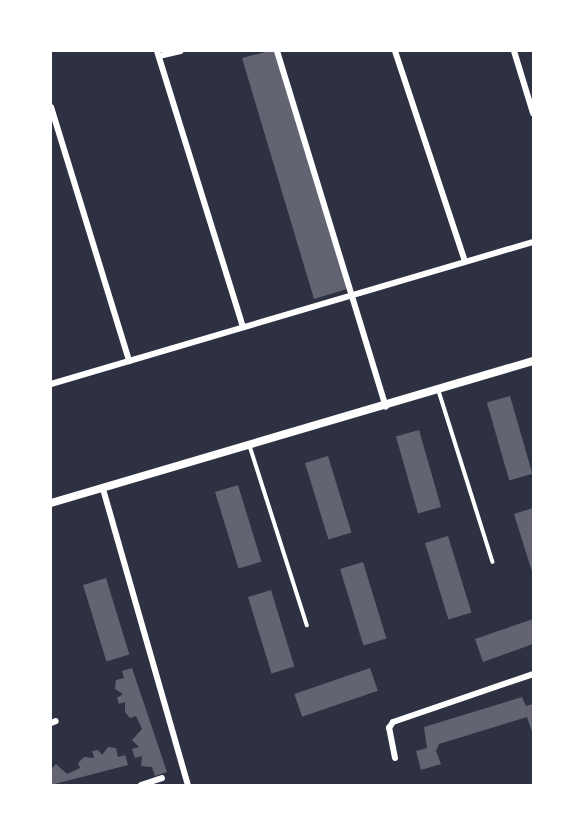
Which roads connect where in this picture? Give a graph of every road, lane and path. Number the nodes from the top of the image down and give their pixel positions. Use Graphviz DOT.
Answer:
graph roads {
  1 [pos="180,51"];
  2 [pos="277,51"];
  3 [pos="395,51"];
  4 [pos="514,51"];
  5 [pos="158,54"];
  6 [pos="51,107"];
  7 [pos="533,113"];
  8 [pos="533,242"];
  9 [pos="465,262"];
  10 [pos="353,295"];
  11 [pos="243,327"];
  12 [pos="129,361"];
  13 [pos="533,361"];
  14 [pos="51,384"];
  15 [pos="439,391"];
  16 [pos="386,407"];
  17 [pos="250,446"];
  18 [pos="103,489"];
  19 [pos="51,503"];
  20 [pos="493,562"];
  21 [pos="307,625"];
  22 [pos="533,674"];
  23 [pos="395,758"];
  24 [pos="162,778"];
  25 [pos="141,785"];
  26 [pos="188,785"];
  1 -- 5 [label="street"];
  2 -- 10 [label="street"];
  3 -- 9 [label="street"];
  4 -- 7 [label="street"];
  5 -- 11 [label="street"];
  6 -- 12 [label="street"];
  8 -- 9 [label="street"];
  9 -- 10 [label="street"];
  10 -- 11 [label="street"];
  10 -- 16 [label="street"];
  11 -- 12 [label="street"];
  12 -- 14 [label="street"];
  13 -- 15 [label="street"];
  15 -- 16 [label="street"];
  15 -- 20 [label="lane"];
  16 -- 17 [label="street"];
  17 -- 18 [label="street"];
  17 -- 21 [label="lane"];
  18 -- 19 [label="street"];
  18 -- 26 [label="street"];
  22 -- 23 [label="street"];
  24 -- 25 [label="street"];
}
